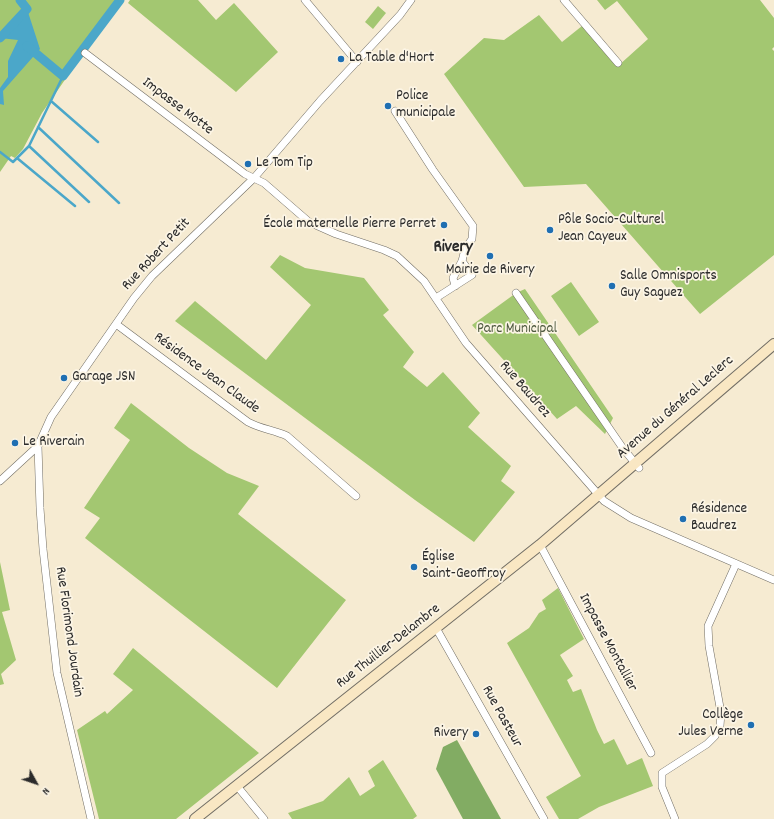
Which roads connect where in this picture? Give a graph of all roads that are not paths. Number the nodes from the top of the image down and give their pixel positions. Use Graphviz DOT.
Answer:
graph roads {
  1 [pos="305,0"];
  2 [pos="411,0"];
  3 [pos="564,0"];
  4 [pos="85,54"];
  5 [pos="358,62"];
  6 [pos="618,63"];
  7 [pos="395,110"];
  8 [pos="254,178"];
  9 [pos="462,261"];
  10 [pos="455,286"];
  11 [pos="516,293"];
  12 [pos="436,298"];
  13 [pos="116,324"];
  14 [pos="774,344"];
  15 [pos="38,446"];
  16 [pos="637,465"];
  17 [pos="0,481"];
  18 [pos="598,494"];
  19 [pos="356,496"];
  20 [pos="540,545"];
  21 [pos="736,564"];
  22 [pos="774,580"];
  23 [pos="436,628"];
  24 [pos="651,753"];
  25 [pos="237,786"];
  26 [pos="91,819"];
  27 [pos="195,819"];
  28 [pos="264,819"];
  29 [pos="544,819"];
  30 [pos="675,819"];
  1 -- 5 [label="street"];
  2 -- 5 [label="street, Rue Robert Petit"];
  3 -- 6 [label="street"];
  4 -- 8 [label="street, Impasse Motte"];
  5 -- 8 [label="street, Rue Robert Petit"];
  7 -- 9 [label="street"];
  8 -- 12 [label="street, Rue Baudrez"];
  8 -- 13 [label="street, Rue Robert Petit"];
  9 -- 10 [label="street"];
  9 -- 10 [label="street"];
  10 -- 12 [label="street"];
  11 -- 16 [label="street"];
  12 -- 18 [label="street, Rue Baudrez"];
  13 -- 15 [label="street, Rue Robert Petit"];
  13 -- 19 [label="street, Résidence Jean Claude"];
  14 -- 16 [label="main road, Avenue du Général Leclerc"];
  15 -- 17 [label="street"];
  15 -- 26 [label="street, Rue Florimond Jourdain"];
  16 -- 18 [label="main road, Avenue du Général Leclerc"];
  18 -- 20 [label="main road, Rue Thuillier-Delambre"];
  18 -- 21 [label="street, Rue Baudrez"];
  20 -- 23 [label="main road, Rue Thuillier-Delambre"];
  20 -- 24 [label="street, Impasse Montallier"];
  21 -- 22 [label="street"];
  21 -- 30 [label="street"];
  23 -- 25 [label="main road, Rue Thuillier-Delambre"];
  23 -- 29 [label="street, Rue Pasteur"];
  25 -- 27 [label="main road, Rue Thuillier-Delambre"];
  25 -- 28 [label="street"];
}
